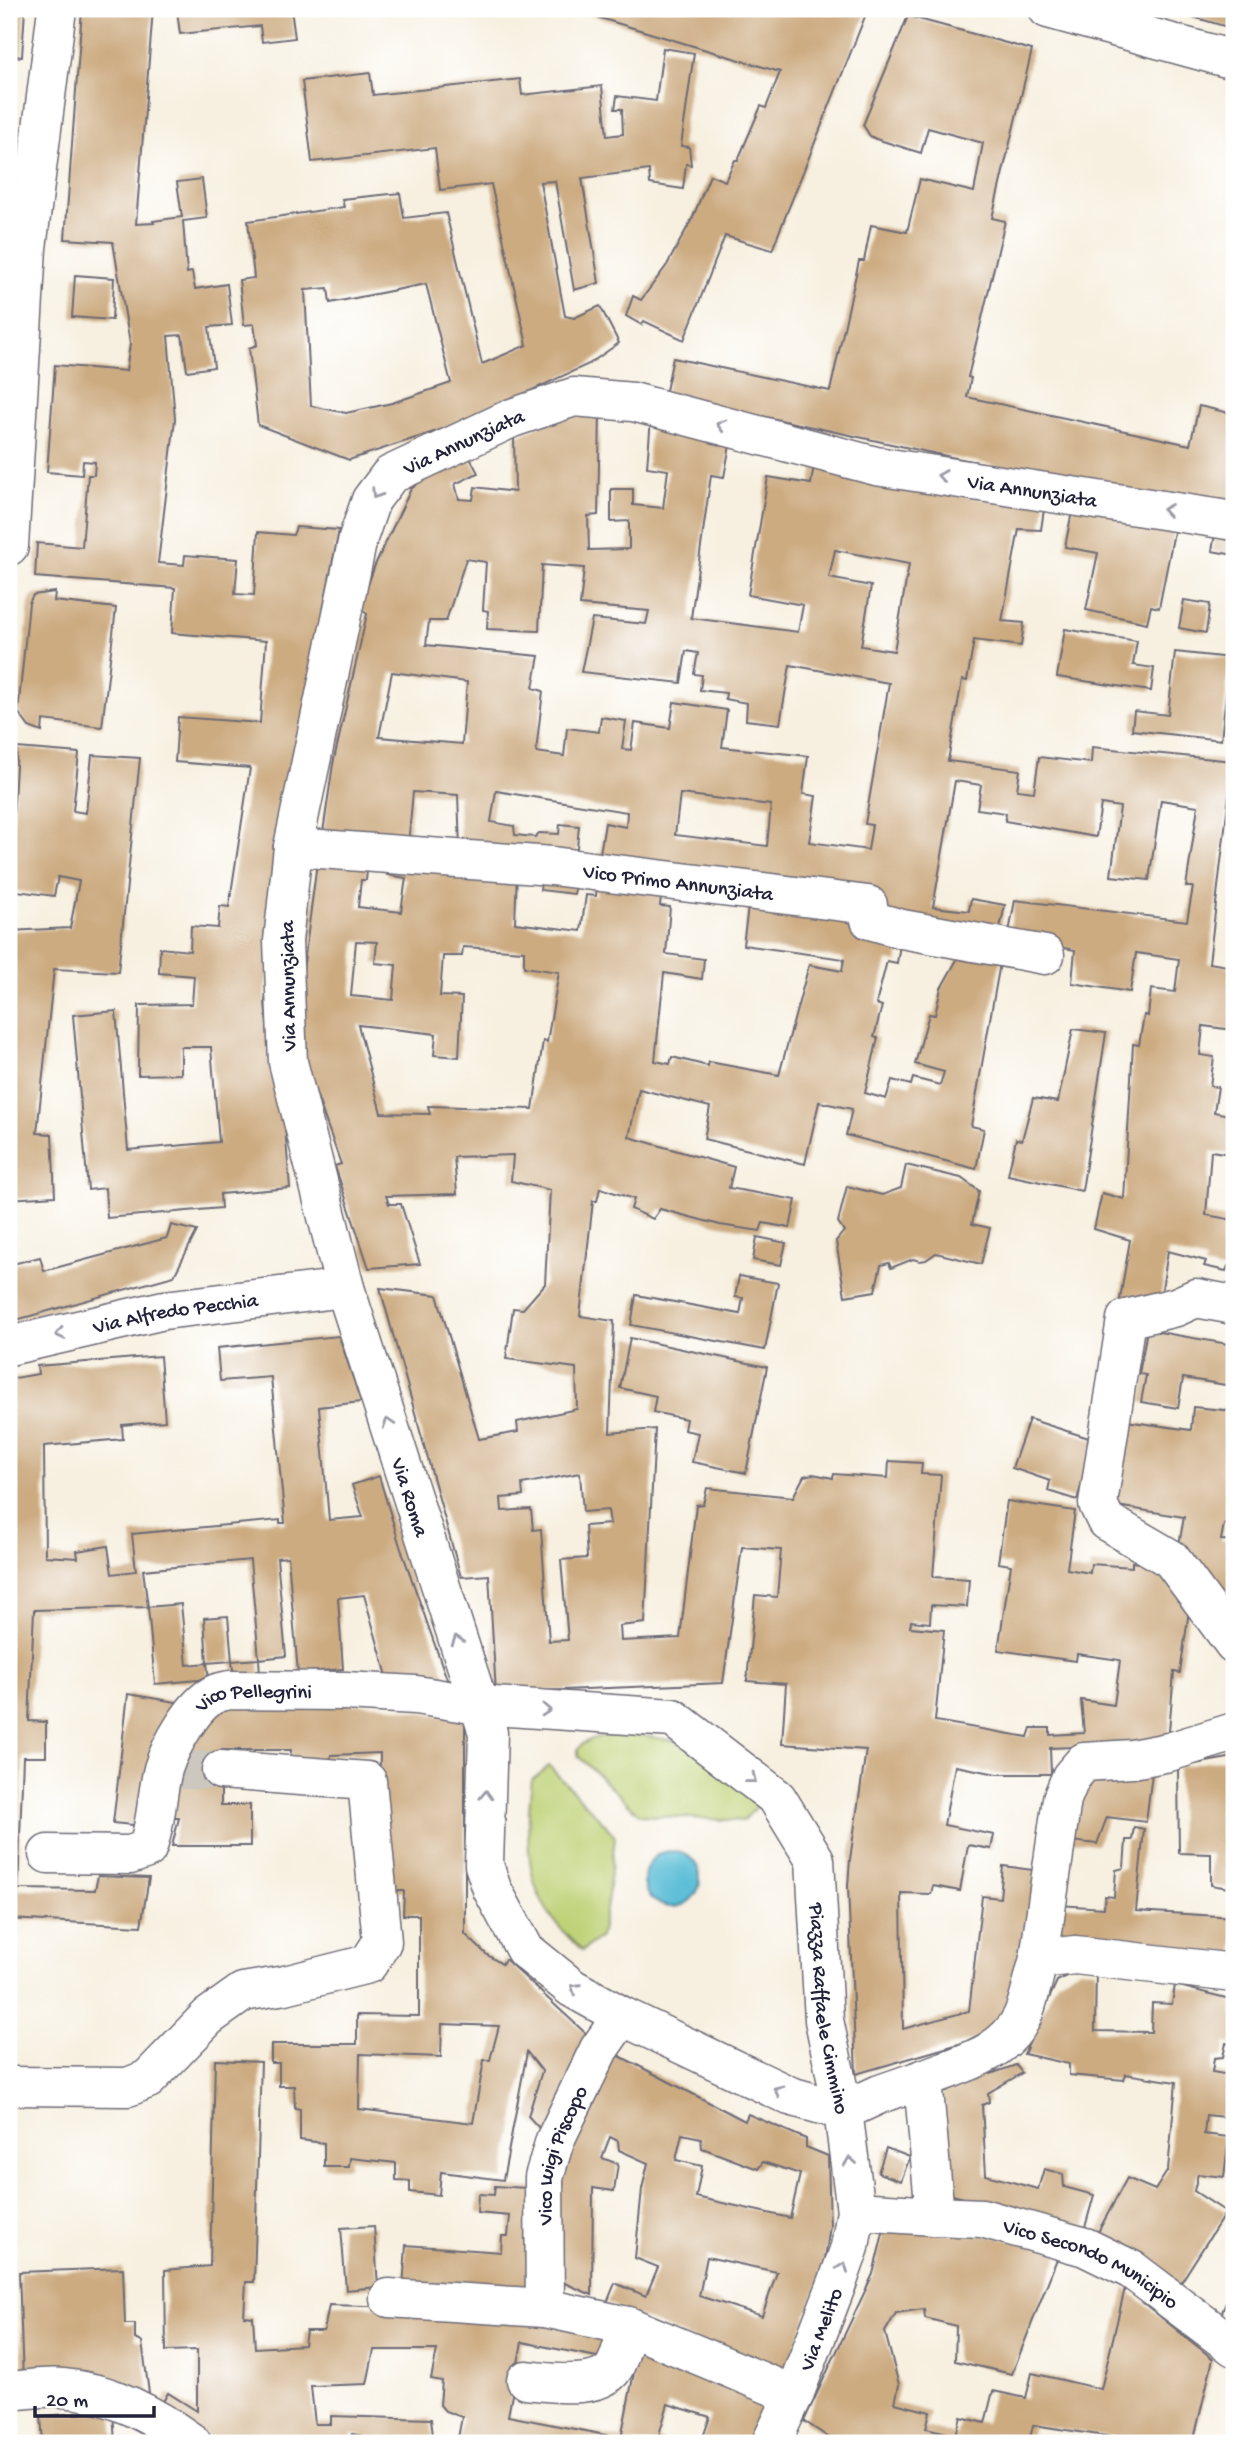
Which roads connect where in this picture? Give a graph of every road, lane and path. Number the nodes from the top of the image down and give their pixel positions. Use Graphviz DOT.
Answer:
graph roads {
  1 [pos="57,9"];
  2 [pos="1048,9"];
  3 [pos="1234,60"];
  4 [pos="15,350"];
  5 [pos="1234,521"];
  6 [pos="9,546"];
  7 [pos="293,847"];
  8 [pos="1045,955"];
  9 [pos="345,1288"];
  10 [pos="1234,1305"];
  11 [pos="9,1346"];
  12 [pos="1234,1644"];
  13 [pos="478,1705"];
  14 [pos="1234,1732"];
  15 [pos="221,1770"];
  16 [pos="48,1854"];
  17 [pos="1039,1959"];
  18 [pos="1234,1973"];
  19 [pos="622,2016"];
  20 [pos="923,2079"];
  21 [pos="9,2086"];
  22 [pos="843,2111"];
  23 [pos="856,2211"];
  24 [pos="935,2216"];
  25 [pos="389,2298"];
  26 [pos="545,2308"];
  27 [pos="628,2326"];
  28 [pos="1234,2347"];
  29 [pos="526,2380"];
  30 [pos="9,2391"];
  31 [pos="794,2395"];
  32 [pos="192,2443"];
  33 [pos="772,2443"];
  1 -- 4 [label="street"];
  2 -- 3 [label="street"];
  4 -- 6 [label="street"];
  5 -- 7 [label="street, Via Annunziata, one-way"];
  7 -- 8 [label="street, Vico Primo Annunziata"];
  7 -- 9 [label="street, Via Annunziata"];
  9 -- 11 [label="street, Via Alfredo Pecchia, one-way"];
  13 -- 9 [label="street, Via Roma, one-way"];
  10 -- 12 [label="street"];
  13 -- 16 [label="street, Vico Pellegrini"];
  19 -- 13 [label="street, Piazza Raffaele Cimmino, one-way"];
  13 -- 22 [label="street, Piazza Raffaele Cimmino, one-way"];
  14 -- 17 [label="street"];
  15 -- 21 [label="street"];
  17 -- 18 [label="street"];
  17 -- 20 [label="street"];
  22 -- 19 [label="street, Piazza Raffaele Cimmino, one-way"];
  19 -- 26 [label="street, Vico Luigi Piscopo"];
  20 -- 22 [label="street"];
  20 -- 24 [label="street"];
  23 -- 22 [label="street, Via Melito, one-way"];
  23 -- 24 [label="street, Vico Secondo Municipio"];
  31 -- 23 [label="street, Via Melito, one-way"];
  24 -- 28 [label="street, Vico Secondo Municipio"];
  25 -- 26 [label="street"];
  26 -- 27 [label="street"];
  27 -- 29 [label="street"];
  27 -- 31 [label="street"];
  30 -- 32 [label="street"];
  31 -- 33 [label="street, Via Melito"];
}
